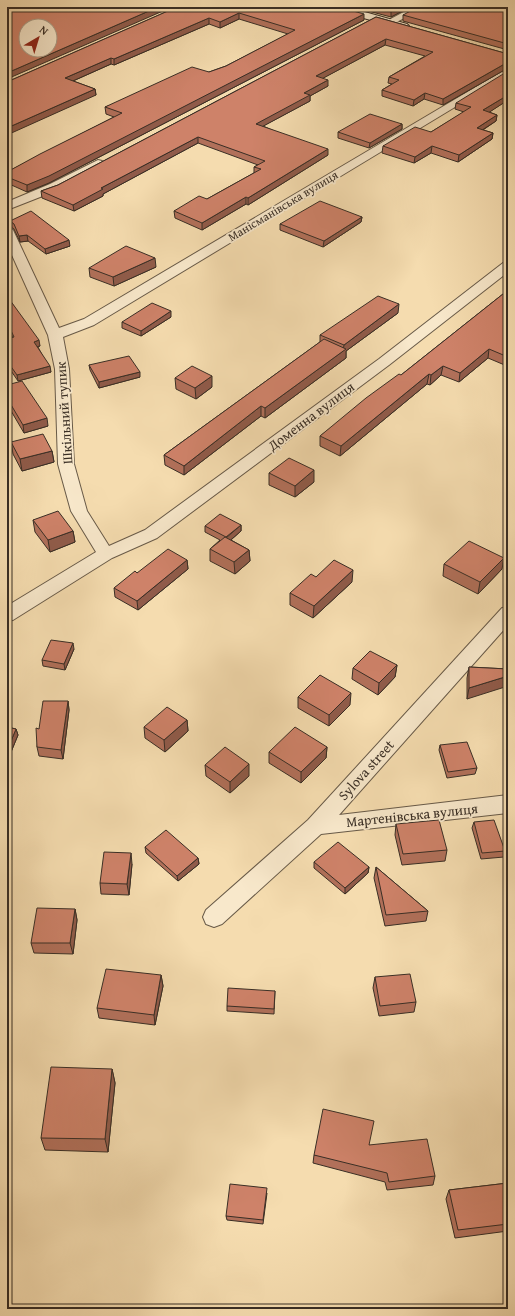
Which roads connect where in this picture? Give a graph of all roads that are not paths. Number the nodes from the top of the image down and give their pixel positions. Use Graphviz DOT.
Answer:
graph roads {
  1 [pos="335,7"];
  2 [pos="420,7"];
  3 [pos="376,18"];
  4 [pos="390,22"];
  5 [pos="362,26"];
  6 [pos="412,28"];
  7 [pos="508,71"];
  8 [pos="110,157"];
  9 [pos="7,206"];
  10 [pos="7,230"];
  11 [pos="508,266"];
  12 [pos="55,335"];
  13 [pos="106,554"];
  14 [pos="508,613"];
  15 [pos="7,615"];
  16 [pos="508,804"];
  17 [pos="316,826"];
  18 [pos="214,916"];
  1 -- 3 [label="street"];
  2 -- 4 [label="street"];
  3 -- 4 [label="street"];
  3 -- 5 [label="street"];
  4 -- 6 [label="street"];
  7 -- 12 [label="street, Манісманівська вулиця"];
  8 -- 9 [label="street"];
  10 -- 12 [label="street, Шкільний тупик"];
  11 -- 13 [label="street, Доменна вулиця"];
  12 -- 13 [label="street, Шкільний тупик"];
  13 -- 15 [label="street"];
  14 -- 17 [label="street, Sylova street"];
  16 -- 17 [label="street, Мартенівська вулиця"];
  17 -- 18 [label="street, Sylova street"];
}
